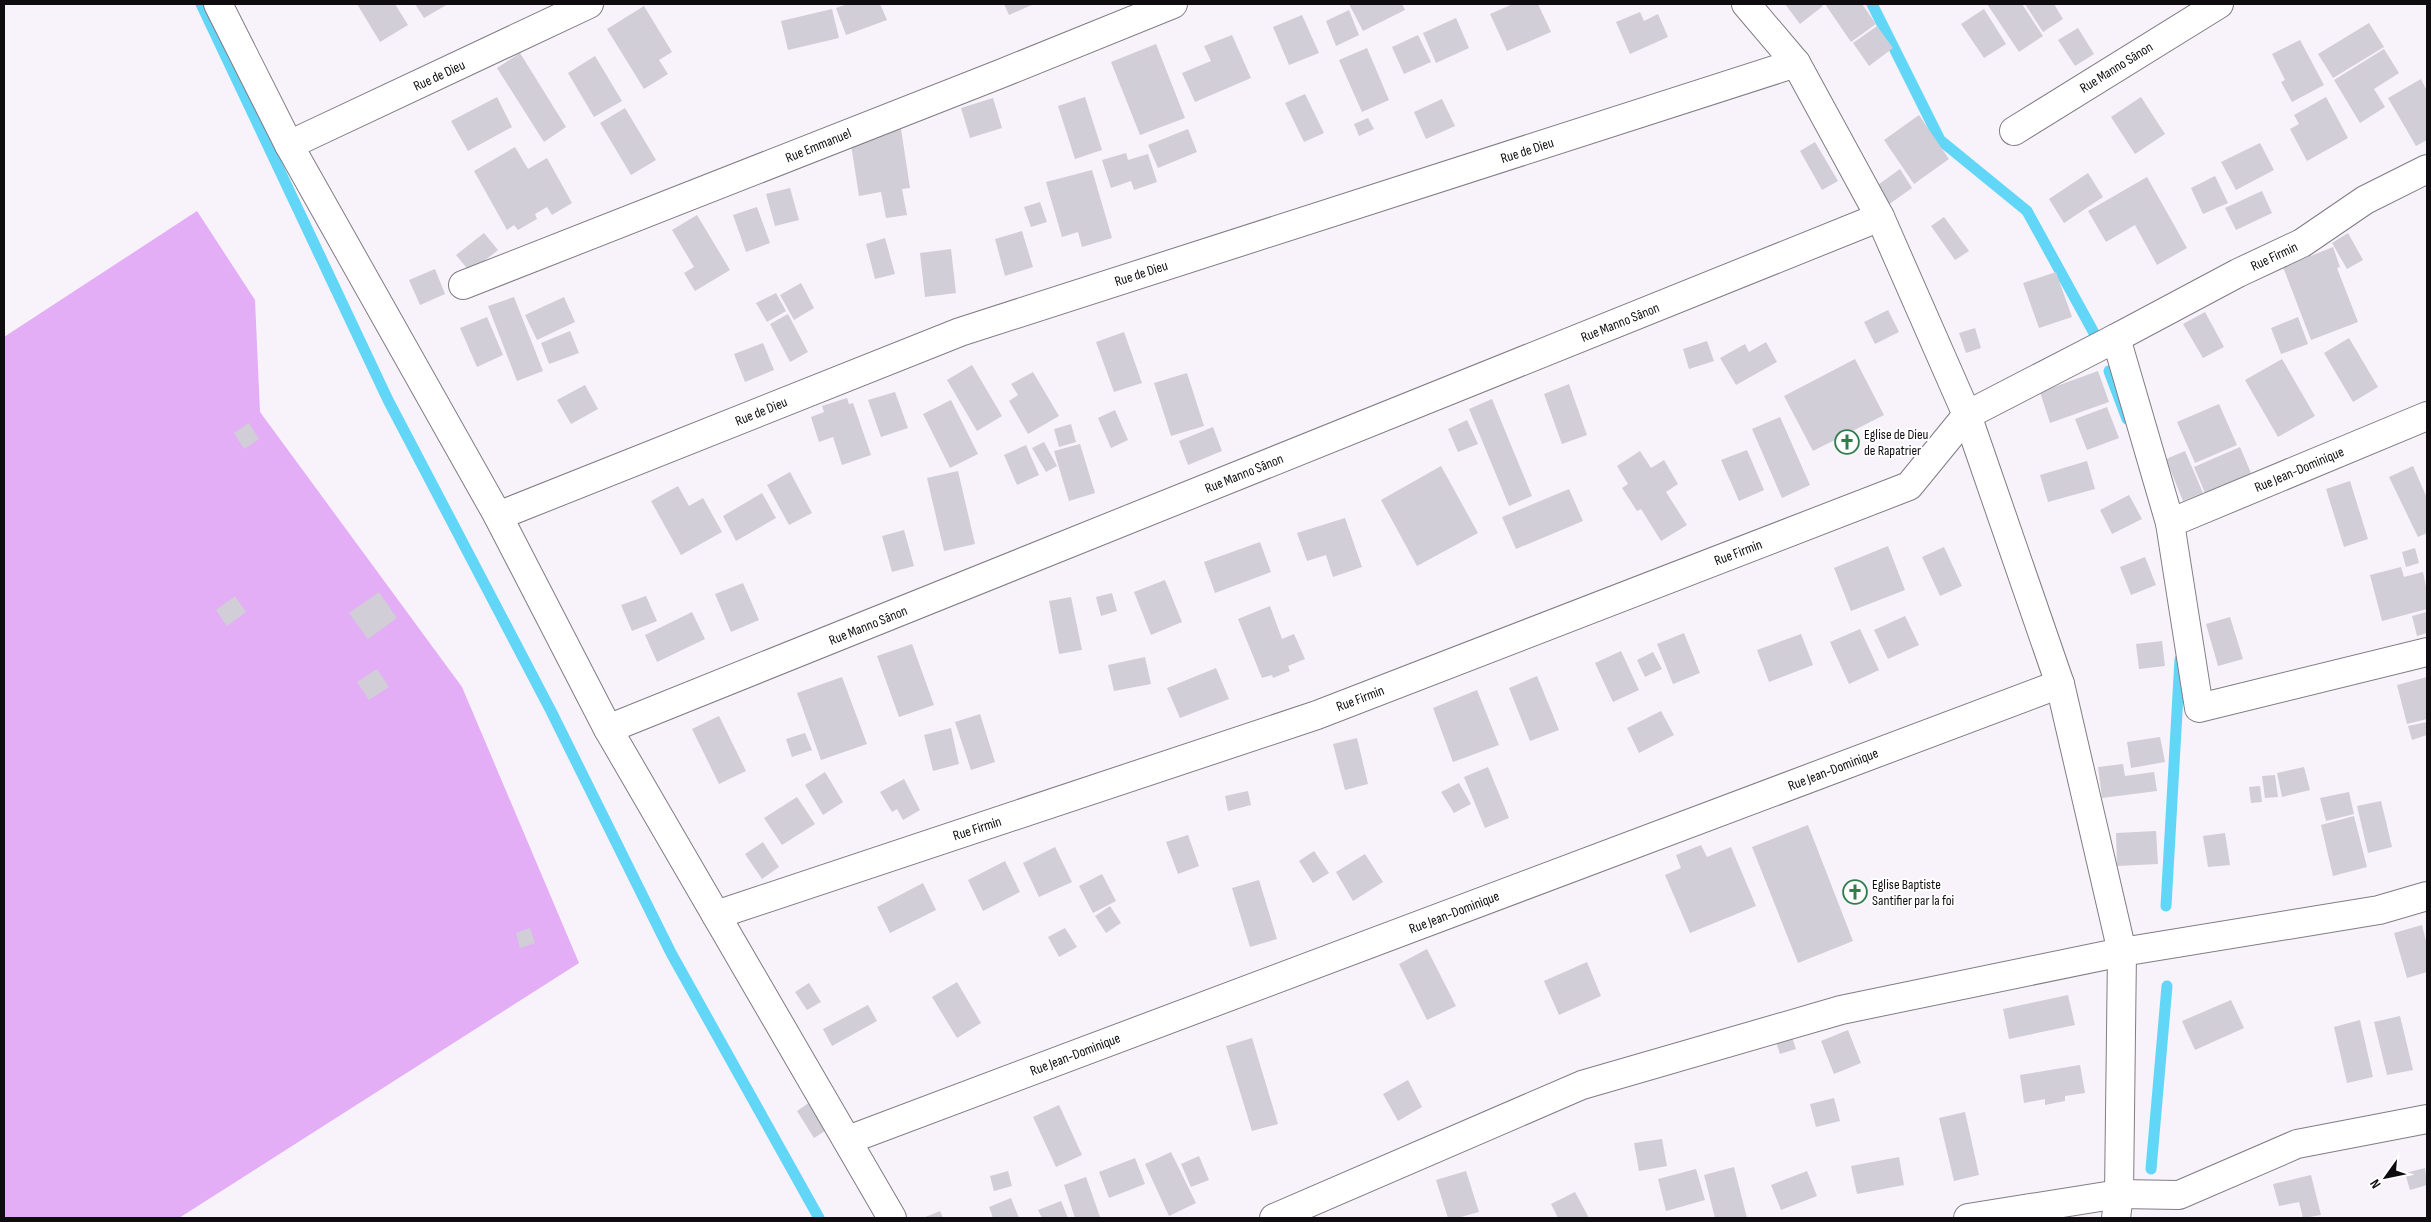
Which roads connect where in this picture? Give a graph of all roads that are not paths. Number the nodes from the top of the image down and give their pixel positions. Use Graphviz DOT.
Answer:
graph roads {
  1 [pos="218,4"];
  2 [pos="589,4"];
  3 [pos="1173,4"];
  4 [pos="1746,4"];
  5 [pos="2219,4"];
  6 [pos="1796,63"];
  7 [pos="2014,131"];
  8 [pos="289,145"];
  9 [pos="2427,168"];
  10 [pos="1880,217"];
  11 [pos="463,285"];
  12 [pos="2116,338"];
  13 [pos="1967,415"];
  14 [pos="2427,416"];
  15 [pos="498,516"];
  16 [pos="2170,523"];
  17 [pos="2427,652"];
  18 [pos="2060,684"];
  19 [pos="608,729"];
  20 [pos="2427,896"];
  21 [pos="716,915"];
  22 [pos="2122,952"];
  23 [pos="2427,1119"];
  24 [pos="848,1140"];
  25 [pos="2118,1206"];
  26 [pos="892,1218"];
  27 [pos="1274,1218"];
  28 [pos="1968,1218"];
  1 -- 8 [label="street"];
  2 -- 8 [label="street, Rue de Dieu"];
  3 -- 11 [label="street, Rue Emmanuel"];
  4 -- 6 [label="street"];
  5 -- 7 [label="street, Rue Manno Sânon"];
  6 -- 10 [label="street"];
  6 -- 15 [label="street, Rue de Dieu"];
  8 -- 15 [label="street"];
  9 -- 12 [label="street, Rue Firmin"];
  10 -- 13 [label="street"];
  10 -- 19 [label="street, Rue Manno Sânon"];
  12 -- 13 [label="street, Rue Firmin"];
  12 -- 16 [label="street"];
  13 -- 18 [label="street"];
  13 -- 21 [label="street, Rue Firmin"];
  14 -- 16 [label="street, Rue Jean-Dominique"];
  15 -- 19 [label="street"];
  16 -- 17 [label="street"];
  18 -- 22 [label="street"];
  18 -- 24 [label="street, Rue Jean-Dominique"];
  19 -- 21 [label="street"];
  20 -- 22 [label="street"];
  21 -- 24 [label="street"];
  22 -- 25 [label="street"];
  22 -- 27 [label="street"];
  23 -- 25 [label="street"];
  24 -- 26 [label="street"];
  25 -- 28 [label="street"];
}
